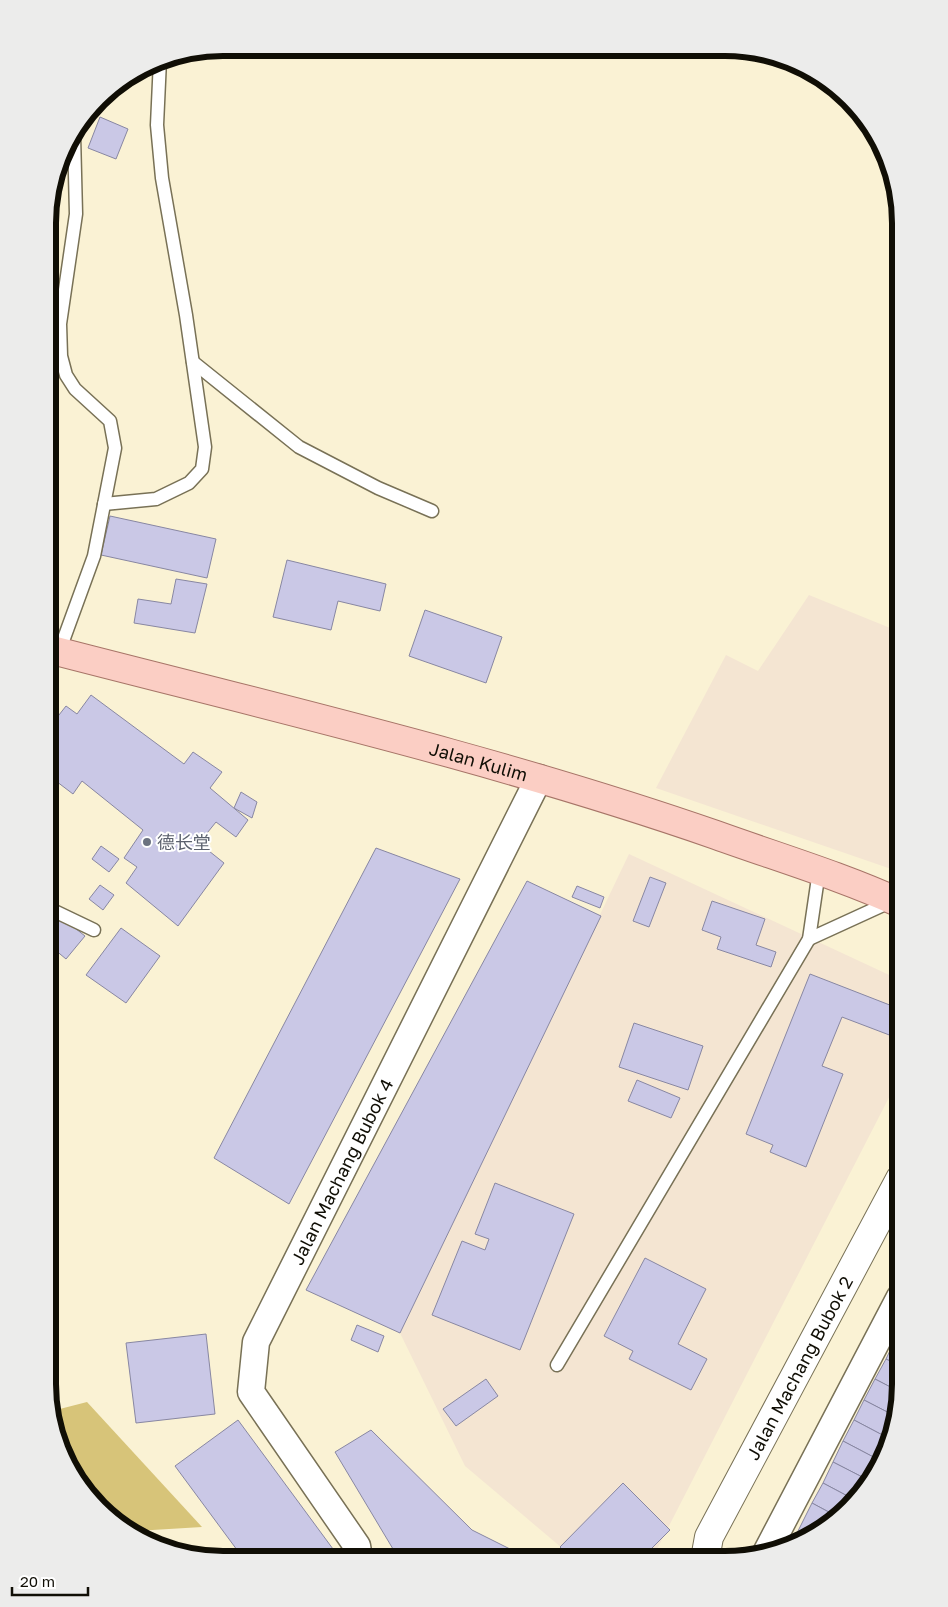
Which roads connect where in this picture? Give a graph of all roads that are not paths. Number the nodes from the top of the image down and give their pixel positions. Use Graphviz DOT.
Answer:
graph roads {
  1 [pos="160,69"];
  2 [pos="74,147"];
  3 [pos="193,362"];
  4 [pos="104,504"];
  5 [pos="432,511"];
  6 [pos="56,646"];
  7 [pos="56,652"];
  8 [pos="539,778"];
  9 [pos="819,871"];
  10 [pos="891,899"];
  11 [pos="891,905"];
  12 [pos="56,912"];
  13 [pos="94,930"];
  14 [pos="809,939"];
  15 [pos="891,1196"];
  16 [pos="891,1313"];
  17 [pos="557,1365"];
  18 [pos="771,1544"];
  19 [pos="358,1551"];
  20 [pos="707,1551"];
  1 -- 3 [label="lane"];
  2 -- 4 [label="lane"];
  3 -- 4 [label="lane"];
  3 -- 5 [label="lane"];
  4 -- 6 [label="lane"];
  7 -- 8 [label="main road, Jalan Kulim"];
  8 -- 9 [label="main road, Jalan Kulim"];
  8 -- 19 [label="street, Jalan Machang Bubok 4"];
  9 -- 10 [label="main road, Jalan Kulim"];
  9 -- 14 [label="lane"];
  11 -- 14 [label="lane"];
  12 -- 13 [label="lane"];
  14 -- 17 [label="lane"];
  15 -- 20 [label="street, Jalan Machang Bubok 2"];
  16 -- 18 [label="street"];
}
